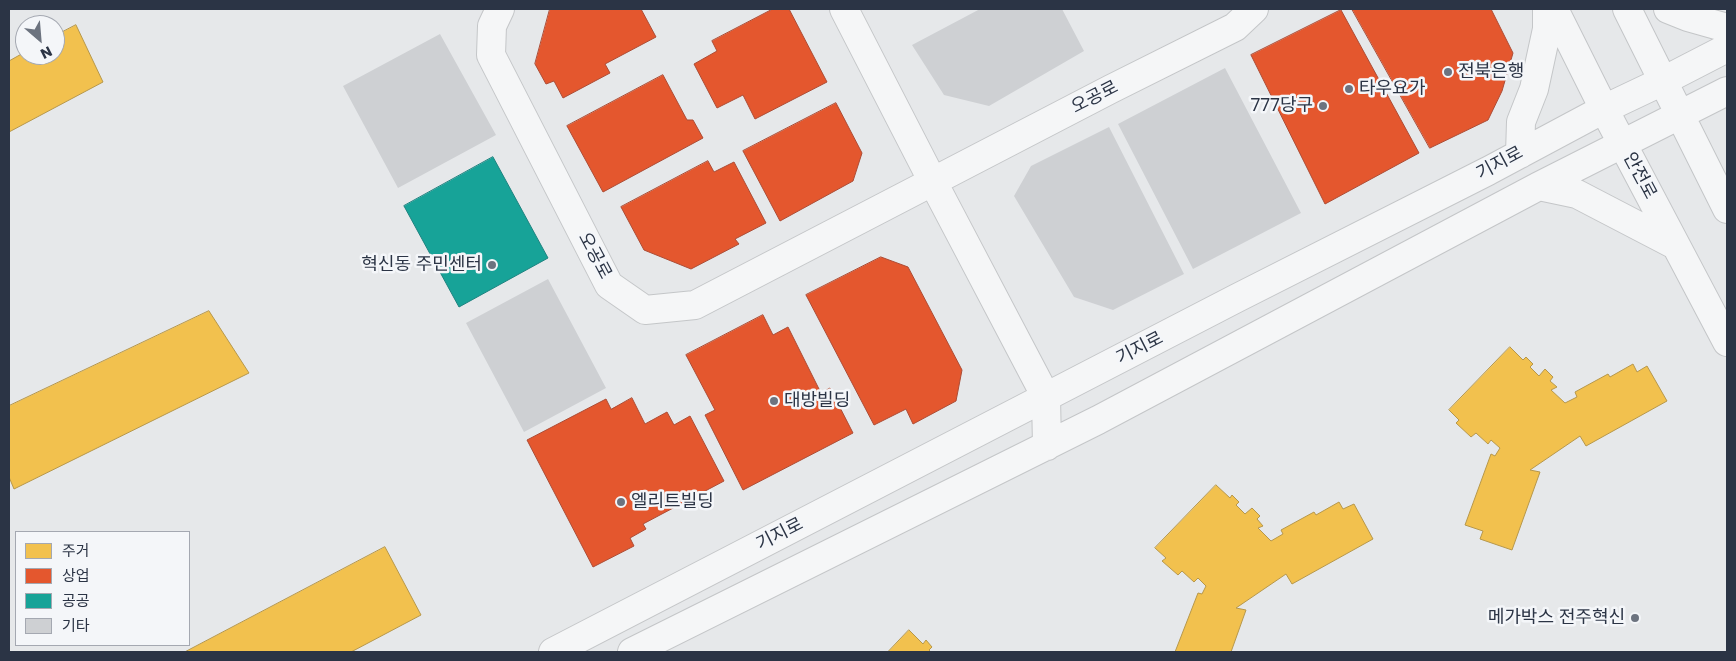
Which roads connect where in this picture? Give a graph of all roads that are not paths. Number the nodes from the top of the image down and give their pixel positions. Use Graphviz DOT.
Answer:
graph roads {
  1 [pos="500,9"];
  2 [pos="844,9"];
  3 [pos="1254,9"];
  4 [pos="1547,9"];
  5 [pos="1554,9"];
  6 [pos="1627,9"];
  7 [pos="1668,9"];
  8 [pos="1727,28"];
  9 [pos="1727,48"];
  10 [pos="1663,81"];
  11 [pos="1727,91"];
  12 [pos="1604,108"];
  13 [pos="1681,114"];
  14 [pos="1622,144"];
  15 [pos="1520,154"];
  16 [pos="933,182"];
  17 [pos="1539,186"];
  18 [pos="1726,202"];
  19 [pos="1675,245"];
  20 [pos="1727,342"];
  21 [pos="1046,397"];
  22 [pos="1047,446"];
  23 [pos="553,652"];
  24 [pos="632,652"];
  1 -- 16 [label="street, 오공로"];
  2 -- 16 [label="street"];
  3 -- 16 [label="street, 오공로"];
  4 -- 15 [label="street"];
  5 -- 12 [label="street, 안전로"];
  6 -- 10 [label="street"];
  7 -- 8 [label="street"];
  9 -- 10 [label="street, 기지로"];
  10 -- 12 [label="street, 기지로"];
  10 -- 13 [label="street"];
  11 -- 13 [label="street"];
  12 -- 14 [label="street, 안전로"];
  12 -- 15 [label="street, 기지로"];
  13 -- 14 [label="street"];
  13 -- 18 [label="street"];
  14 -- 17 [label="street"];
  14 -- 19 [label="street, 안전로"];
  15 -- 21 [label="street, 기지로"];
  16 -- 21 [label="street"];
  17 -- 19 [label="street"];
  17 -- 22 [label="street"];
  19 -- 20 [label="street, 안전로"];
  21 -- 22 [label="street"];
  21 -- 23 [label="street, 기지로"];
  22 -- 24 [label="street"];
}
